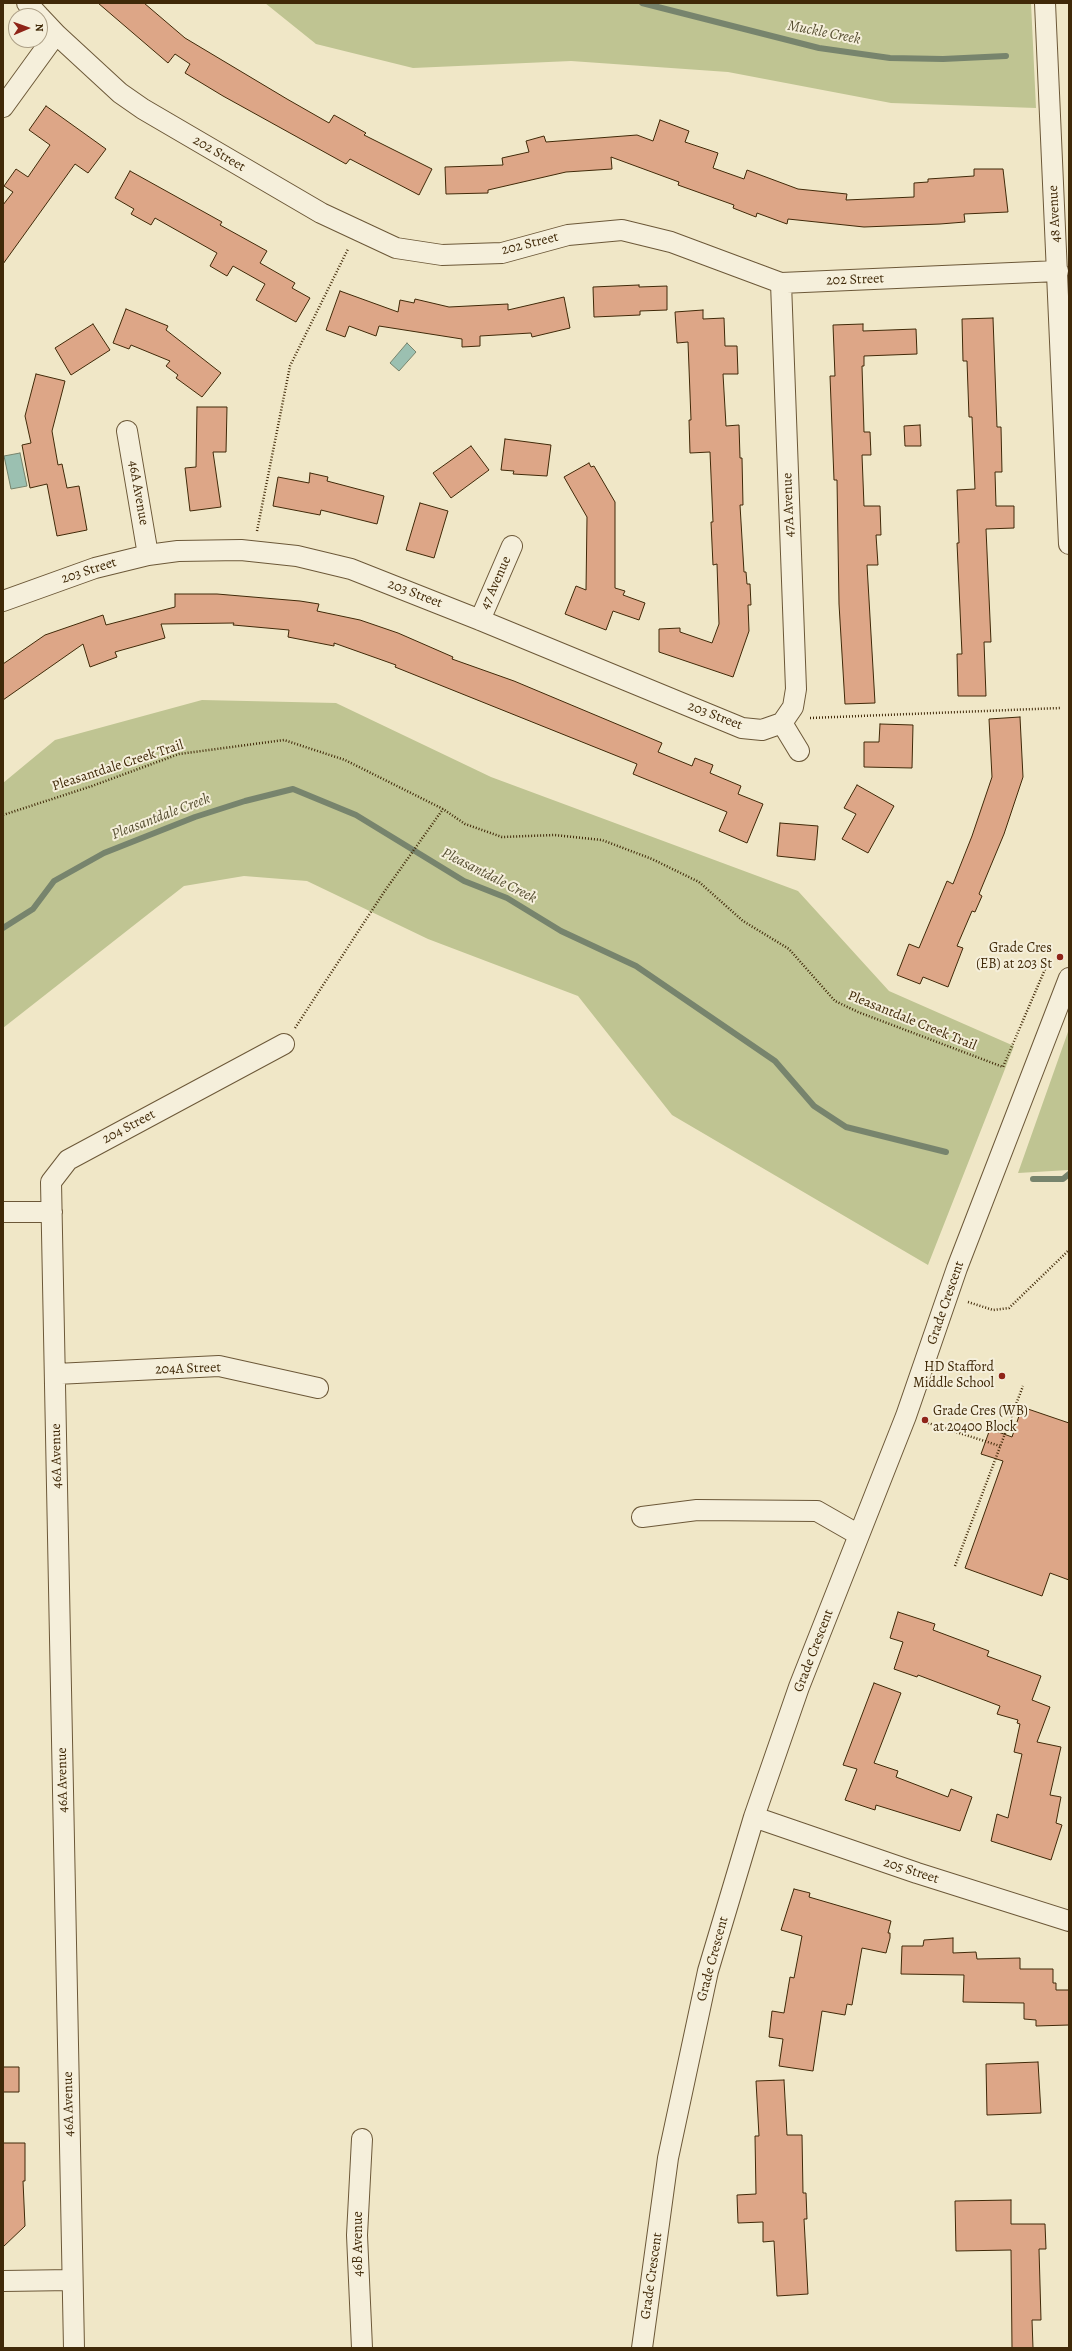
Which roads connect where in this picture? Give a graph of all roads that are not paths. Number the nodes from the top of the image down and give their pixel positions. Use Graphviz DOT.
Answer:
graph roads {
  1 [pos="1045,3"];
  2 [pos="48,25"];
  3 [pos="56,34"];
  4 [pos="3,107"];
  5 [pos="1058,271"];
  6 [pos="781,283"];
  7 [pos="127,431"];
  8 [pos="1069,544"];
  9 [pos="512,546"];
  10 [pos="148,555"];
  11 [pos="3,601"];
  12 [pos="480,620"];
  13 [pos="782,723"];
  14 [pos="799,751"];
  15 [pos="1069,978"];
  16 [pos="284,1044"];
  17 [pos="3,1212"];
  18 [pos="52,1212"];
  19 [pos="56,1374"];
  20 [pos="318,1388"];
  21 [pos="642,1517"];
  22 [pos="859,1535"];
  23 [pos="754,1817"];
  24 [pos="1069,1921"];
  25 [pos="362,2139"];
  26 [pos="72,2280"];
  27 [pos="3,2281"];
  28 [pos="74,2348"];
  29 [pos="362,2348"];
  30 [pos="642,2348"];
  1 -- 5 [label="street, 48 Avenue"];
  2 -- 3 [label="street, 202 Street"];
  3 -- 4 [label="street"];
  3 -- 6 [label="street, 202 Street"];
  5 -- 6 [label="street, 202 Street"];
  5 -- 8 [label="street, 48 Avenue"];
  6 -- 13 [label="street, 47A Avenue"];
  7 -- 10 [label="street, 46A Avenue"];
  9 -- 12 [label="street, 47 Avenue"];
  10 -- 11 [label="street, 203 Street"];
  10 -- 12 [label="street, 203 Street"];
  12 -- 13 [label="street, 203 Street"];
  13 -- 14 [label="street"];
  15 -- 22 [label="street, Grade Crescent"];
  16 -- 18 [label="street, 204 Street"];
  17 -- 18 [label="street"];
  18 -- 19 [label="street, 46A Avenue"];
  19 -- 20 [label="street, 204A Street"];
  19 -- 26 [label="street, 46A Avenue"];
  21 -- 22 [label="street"];
  22 -- 23 [label="street, Grade Crescent"];
  23 -- 24 [label="street, 205 Street"];
  23 -- 30 [label="street, Grade Crescent"];
  25 -- 29 [label="street, 46B Avenue"];
  26 -- 27 [label="street"];
  26 -- 28 [label="street, 46A Avenue"];
}
